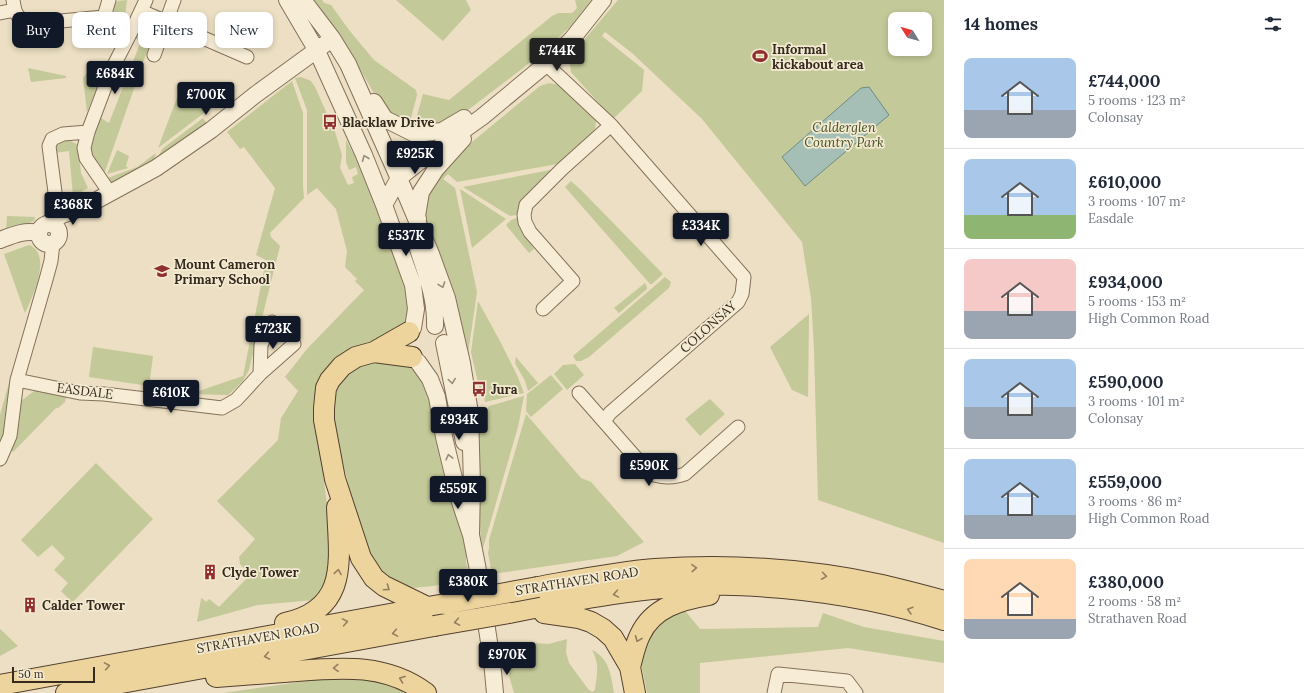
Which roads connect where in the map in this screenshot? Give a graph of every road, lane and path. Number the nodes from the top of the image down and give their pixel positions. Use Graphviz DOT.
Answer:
graph roads {
  1 [pos="109,0"];
  2 [pos="174,0"];
  3 [pos="287,0"];
  4 [pos="303,0"];
  5 [pos="603,0"];
  6 [pos="14,5"];
  7 [pos="143,5"];
  8 [pos="0,12"];
  9 [pos="105,12"];
  10 [pos="153,12"];
  11 [pos="169,12"];
  12 [pos="72,20"];
  13 [pos="130,27"];
  14 [pos="133,28"];
  15 [pos="332,38"];
  16 [pos="207,39"];
  17 [pos="156,48"];
  18 [pos="317,51"];
  19 [pos="154,54"];
  20 [pos="247,57"];
  21 [pos="348,64"];
  22 [pos="546,64"];
  23 [pos="518,86"];
  24 [pos="482,117"];
  25 [pos="611,125"];
  26 [pos="88,132"];
  27 [pos="460,142"];
  28 [pos="402,184"];
  29 [pos="110,193"];
  30 [pos="56,200"];
  31 [pos="384,205"];
  32 [pos="49,234"];
  33 [pos="0,240"];
  34 [pos="431,254"];
  35 [pos="543,309"];
  36 [pos="272,322"];
  37 [pos="434,326"];
  38 [pos="411,330"];
  39 [pos="444,343"];
  40 [pos="294,344"];
  41 [pos="374,352"];
  42 [pos="415,360"];
  43 [pos="260,374"];
  44 [pos="17,380"];
  45 [pos="579,393"];
  46 [pos="604,421"];
  47 [pos="738,427"];
  48 [pos="0,459"];
  49 [pos="335,480"];
  50 [pos="472,485"];
  51 [pos="471,535"];
  52 [pos="848,596"];
  53 [pos="944,601"];
  54 [pos="436,606"];
  55 [pos="516,612"];
  56 [pos="944,620"];
  57 [pos="148,658"];
  58 [pos="492,661"];
  59 [pos="630,667"];
  60 [pos="0,685"];
  61 [pos="72,692"];
  62 [pos="426,693"];
  63 [pos="495,693"];
  64 [pos="503,693"];
  65 [pos="635,693"];
  66 [pos="774,693"];
  67 [pos="856,693"];
  1 -- 9 [label="street"];
  2 -- 11 [label="street"];
  3 -- 18 [label="street"];
  4 -- 15 [label="street"];
  5 -- 22 [label="street"];
  6 -- 8 [label="street"];
  6 -- 12 [label="street"];
  7 -- 10 [label="street"];
  7 -- 14 [label="street"];
  13 -- 14 [label="street"];
  14 -- 26 [label="street"];
  15 -- 18 [label="street"];
  15 -- 21 [label="street"];
  16 -- 20 [label="street"];
  17 -- 19 [label="street"];
  18 -- 29 [label="street"];
  31 -- 18 [label="street, one-way"];
  21 -- 23 [label="street"];
  21 -- 28 [label="street"];
  22 -- 23 [label="street"];
  22 -- 25 [label="street, COLONSAY"];
  23 -- 24 [label="street"];
  24 -- 27 [label="street"];
  24 -- 28 [label="street"];
  25 -- 35 [label="street"];
  25 -- 46 [label="street, COLONSAY"];
  26 -- 29 [label="street"];
  26 -- 30 [label="street"];
  27 -- 28 [label="street"];
  27 -- 34 [label="street"];
  28 -- 31 [label="street"];
  28 -- 34 [label="street"];
  28 -- 37 [label="street"];
  29 -- 32 [label="street"];
  31 -- 38 [label="street"];
  32 -- 33 [label="street"];
  32 -- 44 [label="street"];
  34 -- 50 [label="street, one-way"];
  36 -- 43 [label="street"];
  37 -- 38 [label="street"];
  37 -- 39 [label="street"];
  38 -- 41 [label="main road"];
  38 -- 42 [label="street"];
  39 -- 42 [label="street"];
  39 -- 50 [label="street, one-way"];
  40 -- 43 [label="street, EASDALE"];
  41 -- 42 [label="main road"];
  41 -- 49 [label="main road"];
  51 -- 42 [label="street, one-way"];
  43 -- 44 [label="street, EASDALE"];
  44 -- 48 [label="street"];
  45 -- 46 [label="street"];
  46 -- 47 [label="street"];
  49 -- 54 [label="main road, one-way"];
  57 -- 49 [label="main road, one-way"];
  50 -- 51 [label="street"];
  51 -- 58 [label="street"];
  52 -- 55 [label="main road, STRATHAVEN ROAD, one-way"];
  56 -- 52 [label="main road, STRATHAVEN ROAD, one-way"];
  52 -- 59 [label="main road, one-way"];
  54 -- 53 [label="main road, STRATHAVEN ROAD, one-way, bridge"];
  57 -- 54 [label="main road, STRATHAVEN ROAD, one-way"];
  55 -- 59 [label="main road"];
  55 -- 61 [label="main road, STRATHAVEN ROAD, one-way, bridge"];
  60 -- 57 [label="main road, STRATHAVEN ROAD, one-way"];
  58 -- 63 [label="street"];
  58 -- 64 [label="street"];
  59 -- 65 [label="main road"];
  62 -- 61 [label="main road, one-way"];
  66 -- 67 [label="street"];
}
